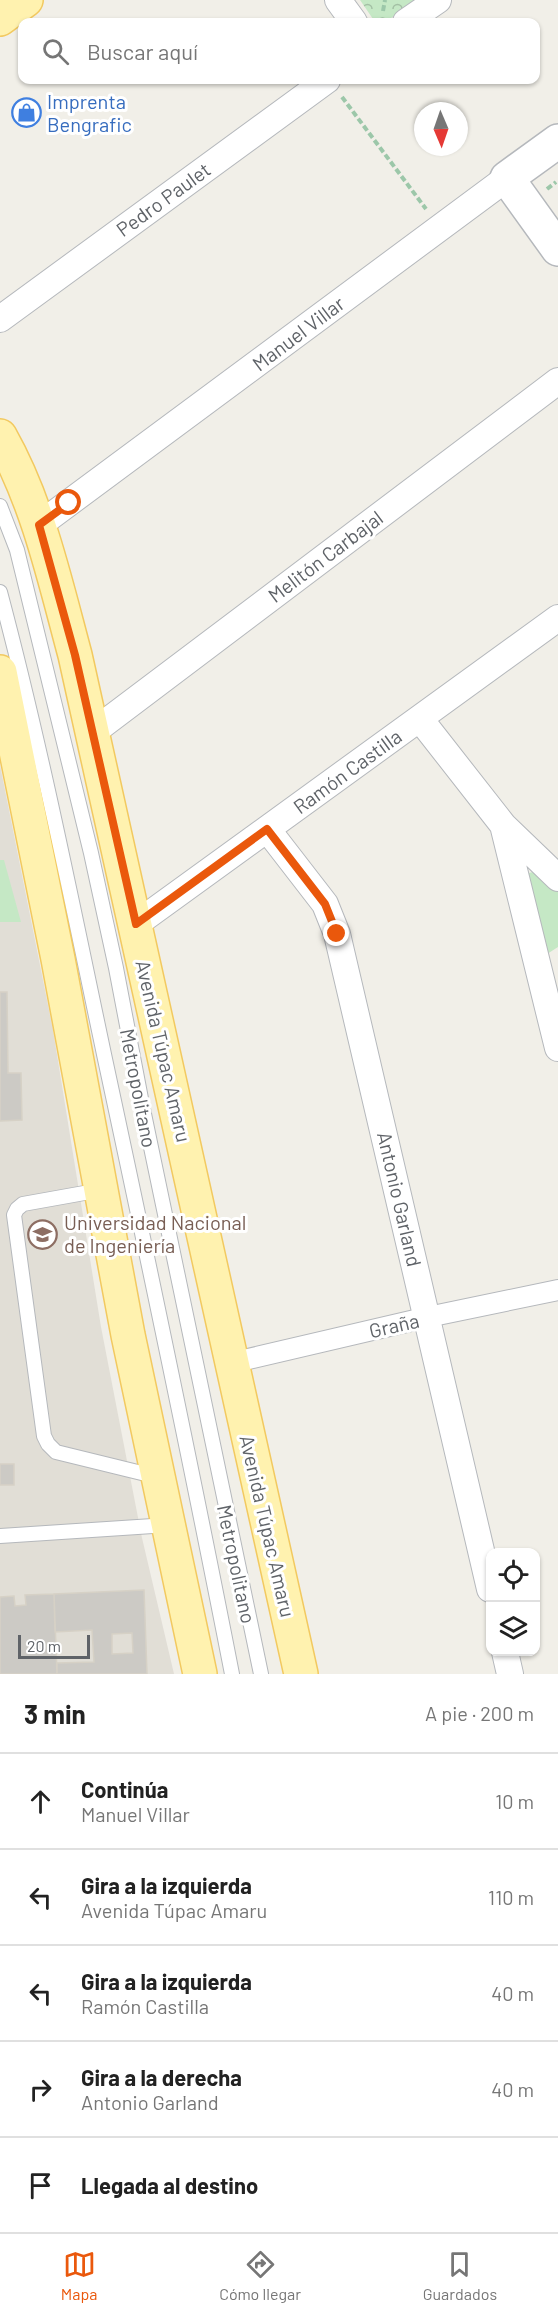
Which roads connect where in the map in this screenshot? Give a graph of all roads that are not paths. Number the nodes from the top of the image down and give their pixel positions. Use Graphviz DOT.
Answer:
graph roads {
  1 [pos="26,0"];
  2 [pos="338,0"];
  3 [pos="438,0"];
  4 [pos="351,18"];
  5 [pos="412,18"];
  6 [pos="0,19"];
  7 [pos="331,84"];
  8 [pos="558,141"];
  9 [pos="507,178"];
  10 [pos="558,249"];
  11 [pos="0,319"];
  12 [pos="558,381"];
  13 [pos="0,436"];
  14 [pos="0,506"];
  15 [pos="39,525"];
  16 [pos="0,592"];
  17 [pos="558,618"];
  18 [pos="0,672"];
  19 [pos="420,719"];
  20 [pos="93,732"];
  21 [pos="503,825"];
  22 [pos="267,829"];
  23 [pos="558,879"];
  24 [pos="136,924"];
  25 [pos="549,966"];
  26 [pos="558,1048"];
  27 [pos="101,1190"];
  28 [pos="558,1290"];
  29 [pos="428,1317"];
  30 [pos="231,1363"];
  31 [pos="158,1477"];
  32 [pos="168,1525"];
  33 [pos="0,1536"];
  34 [pos="486,1571"];
  35 [pos="506,1656"];
  36 [pos="200,1674"];
  37 [pos="232,1674"];
  38 [pos="261,1674"];
  39 [pos="301,1674"];
  40 [pos="510,1674"];
  1 -- 6 [label="main road"];
  2 -- 4 [label="street"];
  3 -- 5 [label="street"];
  7 -- 11 [label="street, Pedro Paulet"];
  8 -- 9 [label="street, Manuel Villar"];
  9 -- 10 [label="street"];
  9 -- 15 [label="street, Manuel Villar"];
  12 -- 20 [label="street, Melitón Carbajal"];
  13 -- 15 [label="main road, Avenida Túpac Amaru"];
  14 -- 38 [label="lane, Metropolitano"];
  15 -- 20 [label="main road, Avenida Túpac Amaru"];
  16 -- 37 [label="lane, Metropolitano"];
  17 -- 19 [label="street, Ramón Castilla"];
  18 -- 27 [label="main road"];
  19 -- 21 [label="street"];
  19 -- 22 [label="street, Ramón Castilla"];
  20 -- 24 [label="main road, Avenida Túpac Amaru"];
  21 -- 23 [label="street"];
  21 -- 25 [label="street"];
  22 -- 24 [label="street, Ramón Castilla"];
  22 -- 29 [label="street, Antonio Garland"];
  24 -- 30 [label="main road, Avenida Túpac Amaru"];
  25 -- 26 [label="street"];
  27 -- 31 [label="main road"];
  27 -- 31 [label="lane"];
  28 -- 29 [label="street, Graña"];
  29 -- 30 [label="street, Graña"];
  29 -- 34 [label="street, Antonio Garland"];
  30 -- 39 [label="main road, Avenida Túpac Amaru"];
  31 -- 32 [label="main road"];
  32 -- 33 [label="lane"];
  32 -- 36 [label="main road"];
  35 -- 40 [label="street"];
}
